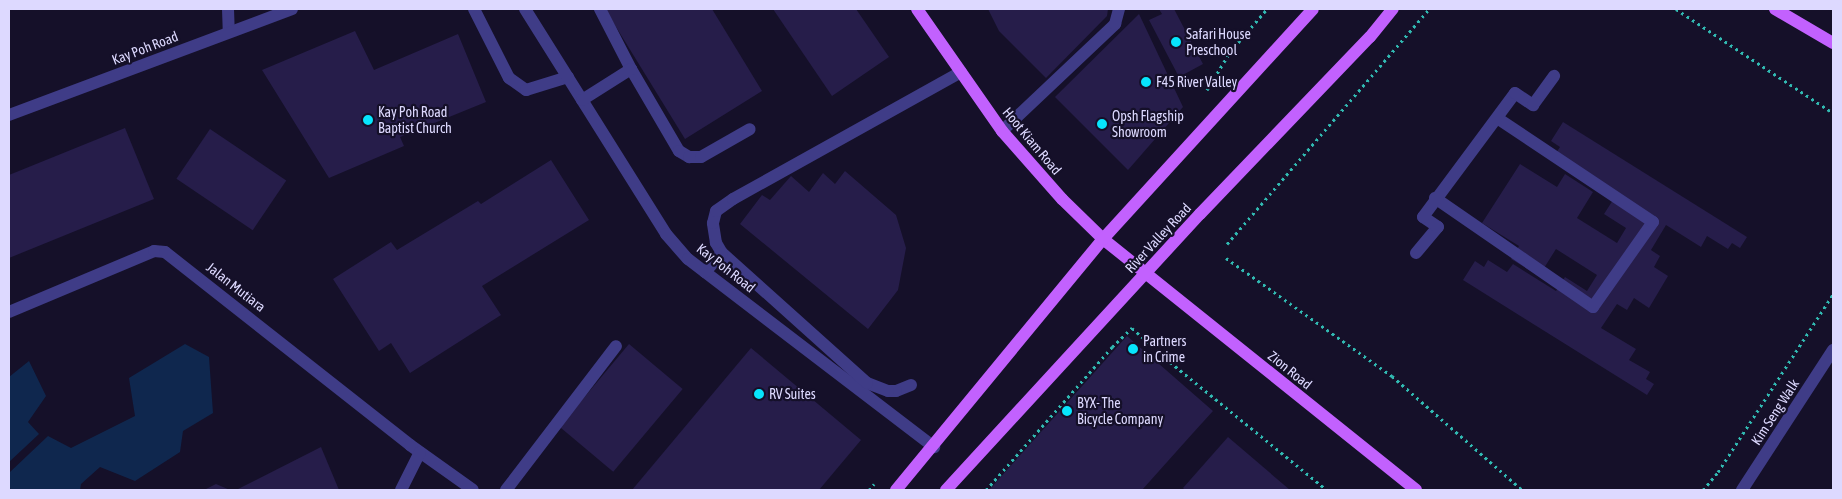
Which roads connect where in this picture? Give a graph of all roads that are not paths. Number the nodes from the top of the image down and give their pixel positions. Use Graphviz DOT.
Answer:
graph roads {
  1 [pos="228,9"];
  2 [pos="292,9"];
  3 [pos="474,9"];
  4 [pos="525,9"];
  5 [pos="600,9"];
  6 [pos="916,9"];
  7 [pos="1119,9"];
  8 [pos="1313,9"];
  9 [pos="1394,9"];
  10 [pos="1775,9"];
  11 [pos="229,32"];
  12 [pos="1833,43"];
  13 [pos="631,69"];
  14 [pos="960,72"];
  15 [pos="1554,76"];
  16 [pos="568,77"];
  17 [pos="582,100"];
  18 [pos="9,115"];
  19 [pos="1497,118"];
  20 [pos="750,128"];
  21 [pos="1002,131"];
  22 [pos="1435,198"];
  23 [pos="1103,239"];
  24 [pos="722,253"];
  25 [pos="1416,253"];
  26 [pos="705,272"];
  27 [pos="1145,273"];
  28 [pos="9,312"];
  29 [pos="616,346"];
  30 [pos="1833,350"];
  31 [pos="911,385"];
  32 [pos="934,447"];
  33 [pos="420,452"];
  34 [pos="401,490"];
  35 [pos="473,490"];
  36 [pos="506,490"];
  37 [pos="896,490"];
  38 [pos="946,490"];
  39 [pos="1416,490"];
  40 [pos="1742,490"];
  1 -- 11 [label="street"];
  2 -- 11 [label="street, Kay Poh Road"];
  3 -- 16 [label="street"];
  4 -- 16 [label="street, Kay Poh Road"];
  5 -- 13 [label="street"];
  6 -- 14 [label="main road, Hoot Kiam Road"];
  7 -- 21 [label="street"];
  8 -- 23 [label="main road"];
  9 -- 27 [label="main road, River Valley Road"];
  10 -- 12 [label="main road"];
  11 -- 18 [label="street, Kay Poh Road"];
  13 -- 17 [label="street"];
  13 -- 20 [label="street"];
  14 -- 21 [label="main road, Hoot Kiam Road"];
  14 -- 24 [label="street"];
  15 -- 19 [label="street"];
  16 -- 17 [label="street, Kay Poh Road"];
  17 -- 26 [label="street, Kay Poh Road"];
  19 -- 22 [label="street"];
  19 -- 22 [label="street"];
  21 -- 23 [label="main road, Hoot Kiam Road"];
  22 -- 25 [label="street"];
  23 -- 27 [label="main road, Hoot Kiam Road"];
  23 -- 32 [label="main road"];
  24 -- 26 [label="street"];
  24 -- 31 [label="street"];
  26 -- 32 [label="street, Kay Poh Road"];
  27 -- 38 [label="main road, River Valley Road"];
  27 -- 39 [label="main road, Zion Road"];
  28 -- 33 [label="street, Jalan Mutiara"];
  29 -- 36 [label="street"];
  30 -- 40 [label="street, Kim Seng Walk"];
  32 -- 37 [label="main road"];
  33 -- 34 [label="street"];
  33 -- 35 [label="street, Jalan Mutiara"];
}
